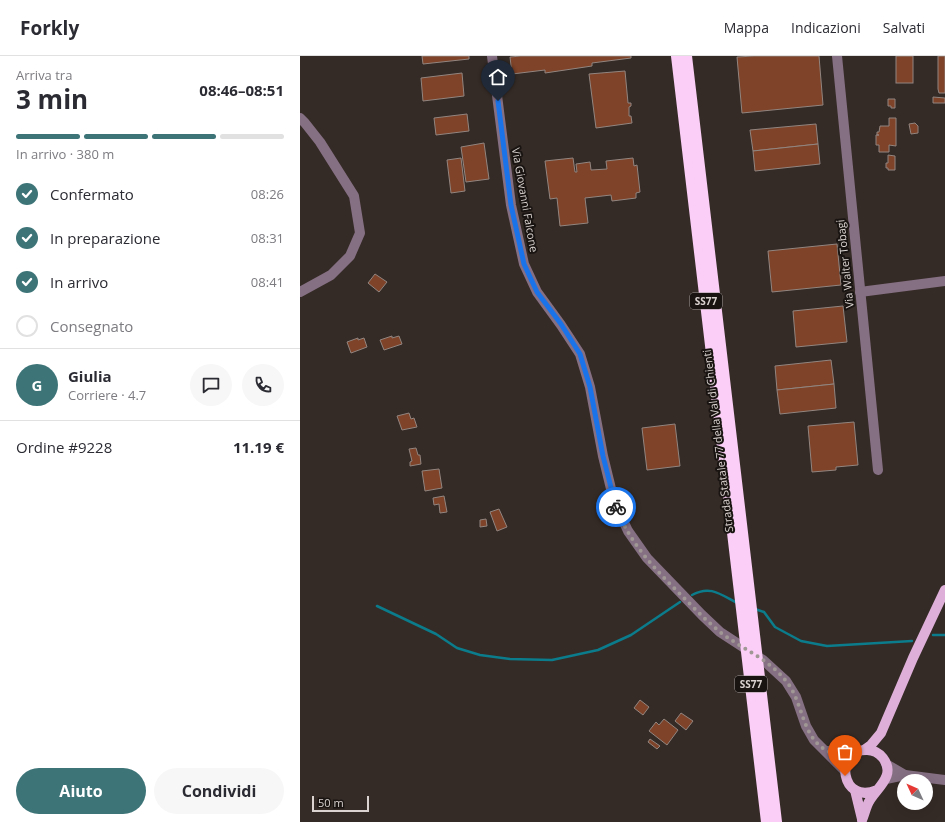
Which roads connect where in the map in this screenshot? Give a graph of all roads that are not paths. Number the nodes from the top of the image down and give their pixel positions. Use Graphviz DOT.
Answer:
graph roads {
  1 [pos="492,56"];
  2 [pos="677,56"];
  3 [pos="686,56"];
  4 [pos="837,56"];
  5 [pos="300,118"];
  6 [pos="945,281"];
  7 [pos="300,292"];
  8 [pos="860,292"];
  9 [pos="878,470"];
  10 [pos="739,546"];
  11 [pos="945,590"];
  12 [pos="881,733"];
  13 [pos="824,750"];
  14 [pos="861,750"];
  15 [pos="880,755"];
  16 [pos="886,764"];
  17 [pos="844,771"];
  18 [pos="903,774"];
  19 [pos="897,777"];
  20 [pos="933,778"];
  21 [pos="886,779"];
  22 [pos="945,780"];
  23 [pos="855,790"];
  24 [pos="877,790"];
  25 [pos="863,821"];
  26 [pos="767,822"];
  27 [pos="776,822"];
  1 -- 13 [label="street, Via Giovanni Falcone"];
  2 -- 10 [label="highway, Strada Statale 77 della Val di Chienti / SS77"];
  3 -- 10 [label="highway, Strada Statale 77 della Val di Chienti / SS77"];
  4 -- 8 [label="street, Via Walter Tobagi"];
  5 -- 7 [label="street"];
  6 -- 8 [label="street"];
  8 -- 9 [label="street, Via Walter Tobagi"];
  10 -- 26 [label="highway, Strada Statale 77 della Val di Chienti / SS77"];
  10 -- 27 [label="highway, Strada Statale 77 della Val di Chienti / SS77"];
  11 -- 12 [label="main road"];
  12 -- 14 [label="main road"];
  12 -- 15 [label="main road"];
  13 -- 14 [label="street"];
  13 -- 17 [label="street, Via Giovanni Falcone"];
  14 -- 15 [label="main road"];
  14 -- 17 [label="main road"];
  15 -- 16 [label="main road"];
  16 -- 18 [label="street"];
  16 -- 21 [label="main road"];
  17 -- 23 [label="main road"];
  19 -- 21 [label="street"];
  20 -- 22 [label="street"];
  21 -- 24 [label="main road"];
  23 -- 24 [label="main road"];
  23 -- 25 [label="main road"];
  24 -- 25 [label="main road"];
}
